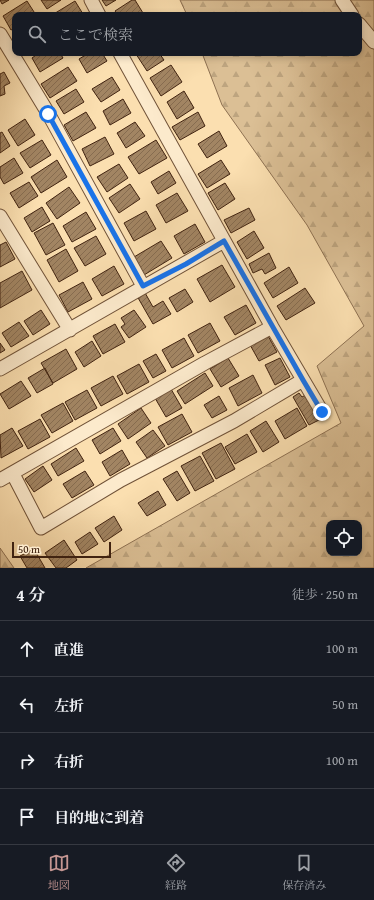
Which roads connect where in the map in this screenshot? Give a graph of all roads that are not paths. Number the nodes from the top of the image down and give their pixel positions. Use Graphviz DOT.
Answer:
graph roads {
  1 [pos="91,0"];
  2 [pos="342,0"];
  3 [pos="97,12"];
  4 [pos="350,12"];
  5 [pos="362,28"];
  6 [pos="0,34"];
  7 [pos="374,42"];
  8 [pos="12,54"];
  9 [pos="13,56"];
  10 [pos="122,56"];
  11 [pos="0,216"];
  12 [pos="224,241"];
  13 [pos="143,286"];
  14 [pos="272,327"];
  15 [pos="70,330"];
  16 [pos="0,369"];
  17 [pos="303,380"];
  18 [pos="322,412"];
  19 [pos="13,474"];
  20 [pos="0,480"];
  1 -- 3 [label="street"];
  2 -- 4 [label="street"];
  5 -- 7 [label="street"];
  6 -- 8 [label="street"];
  9 -- 13 [label="street"];
  10 -- 12 [label="street"];
  11 -- 15 [label="street"];
  12 -- 13 [label="street"];
  12 -- 14 [label="street"];
  13 -- 15 [label="street"];
  14 -- 17 [label="street"];
  14 -- 19 [label="street"];
  15 -- 16 [label="street"];
  17 -- 18 [label="street"];
  17 -- 19 [label="street"];
  19 -- 20 [label="street"];
}
